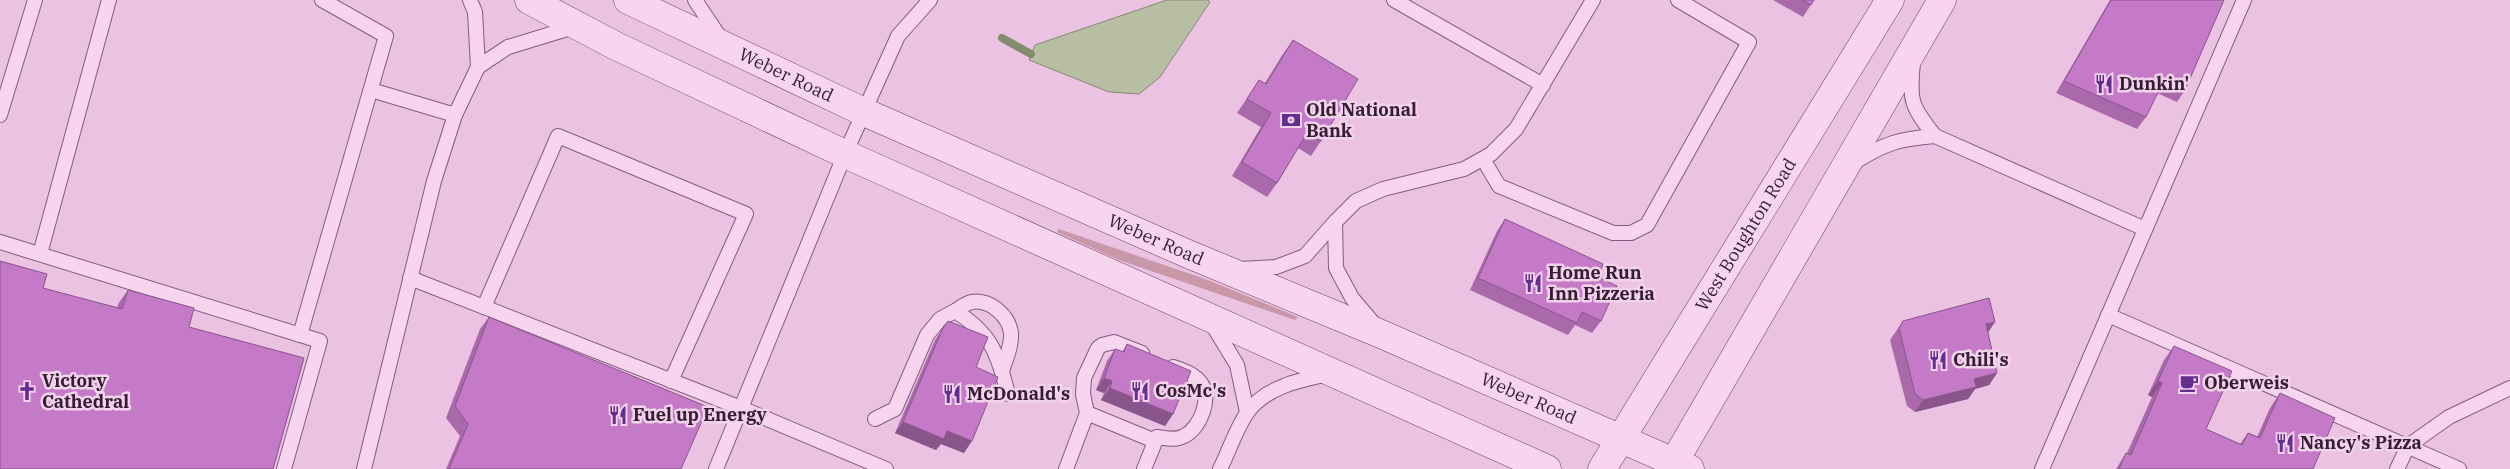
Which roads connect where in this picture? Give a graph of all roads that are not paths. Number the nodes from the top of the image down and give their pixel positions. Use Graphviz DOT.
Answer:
graph roads {
  1 [pos="35,0"];
  2 [pos="109,0"];
  3 [pos="322,0"];
  4 [pos="470,0"];
  5 [pos="529,0"];
  6 [pos="628,0"];
  7 [pos="695,0"];
  8 [pos="930,0"];
  9 [pos="1394,0"];
  10 [pos="1594,0"];
  11 [pos="1678,0"];
  12 [pos="1890,0"];
  13 [pos="1942,0"];
  14 [pos="2244,0"];
  15 [pos="578,26"];
  16 [pos="1915,46"];
  17 [pos="727,48"];
  18 [pos="478,68"];
  19 [pos="1542,86"];
  20 [pos="371,90"];
  21 [pos="864,112"];
  22 [pos="0,115"];
  23 [pos="455,115"];
  24 [pos="1935,136"];
  25 [pos="845,154"];
  26 [pos="1483,159"];
  27 [pos="1848,167"];
  28 [pos="1336,222"];
  29 [pos="2145,228"];
  30 [pos="0,242"];
  31 [pos="40,254"];
  32 [pos="1229,270"];
  33 [pos="410,278"];
  34 [pos="484,307"];
  35 [pos="955,311"];
  36 [pos="1205,315"];
  37 [pos="2108,315"];
  38 [pos="1382,334"];
  39 [pos="300,335"];
  40 [pos="1002,370"];
  41 [pos="1335,373"];
  42 [pos="671,381"];
  43 [pos="2510,388"];
  44 [pos="1008,394"];
  45 [pos="741,408"];
  46 [pos="1247,412"];
  47 [pos="1087,413"];
  48 [pos="875,419"];
  49 [pos="1155,440"];
  50 [pos="1620,440"];
  51 [pos="2408,446"];
  52 [pos="1678,467"];
  53 [pos="284,469"];
  54 [pos="364,469"];
  55 [pos="716,469"];
  56 [pos="886,469"];
  57 [pos="1066,469"];
  58 [pos="1144,469"];
  59 [pos="1220,469"];
  60 [pos="1547,469"];
  61 [pos="1602,469"];
  62 [pos="2042,469"];
  63 [pos="2397,469"];
  64 [pos="2459,469"];
  1 -- 22 [label="lane"];
  2 -- 31 [label="lane"];
  3 -- 20 [label="lane"];
  4 -- 18 [label="lane"];
  5 -- 15 [label="main road"];
  6 -- 17 [label="main road, Weber Road"];
  7 -- 17 [label="lane"];
  8 -- 21 [label="lane"];
  9 -- 19 [label="lane"];
  10 -- 19 [label="lane"];
  11 -- 26 [label="lane"];
  12 -- 50 [label="main road, West Boughton Road"];
  13 -- 16 [label="main road"];
  14 -- 29 [label="lane"];
  15 -- 18 [label="lane"];
  15 -- 25 [label="main road"];
  16 -- 24 [label="lane"];
  16 -- 27 [label="main road"];
  17 -- 21 [label="main road, Weber Road"];
  18 -- 23 [label="lane"];
  19 -- 26 [label="lane"];
  20 -- 23 [label="lane"];
  20 -- 39 [label="lane"];
  21 -- 25 [label="lane"];
  21 -- 32 [label="main road, Weber Road"];
  23 -- 33 [label="lane"];
  24 -- 27 [label="lane"];
  24 -- 29 [label="lane"];
  25 -- 36 [label="main road"];
  25 -- 45 [label="lane"];
  26 -- 28 [label="lane"];
  27 -- 52 [label="main road"];
  28 -- 32 [label="lane"];
  28 -- 38 [label="lane"];
  29 -- 37 [label="lane"];
  30 -- 31 [label="lane"];
  31 -- 39 [label="lane"];
  32 -- 38 [label="main road, Weber Road"];
  33 -- 34 [label="lane"];
  33 -- 54 [label="lane"];
  34 -- 42 [label="lane"];
  34 -- 42 [label="lane"];
  35 -- 40 [label="lane"];
  35 -- 40 [label="lane"];
  35 -- 48 [label="lane"];
  36 -- 41 [label="main road"];
  36 -- 46 [label="lane"];
  37 -- 51 [label="lane"];
  37 -- 62 [label="lane"];
  38 -- 50 [label="main road, Weber Road"];
  39 -- 53 [label="lane"];
  40 -- 44 [label="lane"];
  41 -- 46 [label="lane"];
  41 -- 60 [label="main road"];
  42 -- 45 [label="lane"];
  43 -- 51 [label="lane"];
  45 -- 55 [label="lane"];
  45 -- 56 [label="lane"];
  46 -- 59 [label="lane"];
  47 -- 49 [label="lane"];
  47 -- 49 [label="lane"];
  47 -- 57 [label="lane"];
  49 -- 58 [label="lane"];
  50 -- 52 [label="main road, Weber Road"];
  50 -- 61 [label="main road, West Boughton Road"];
  51 -- 63 [label="lane"];
  51 -- 64 [label="lane"];
}
